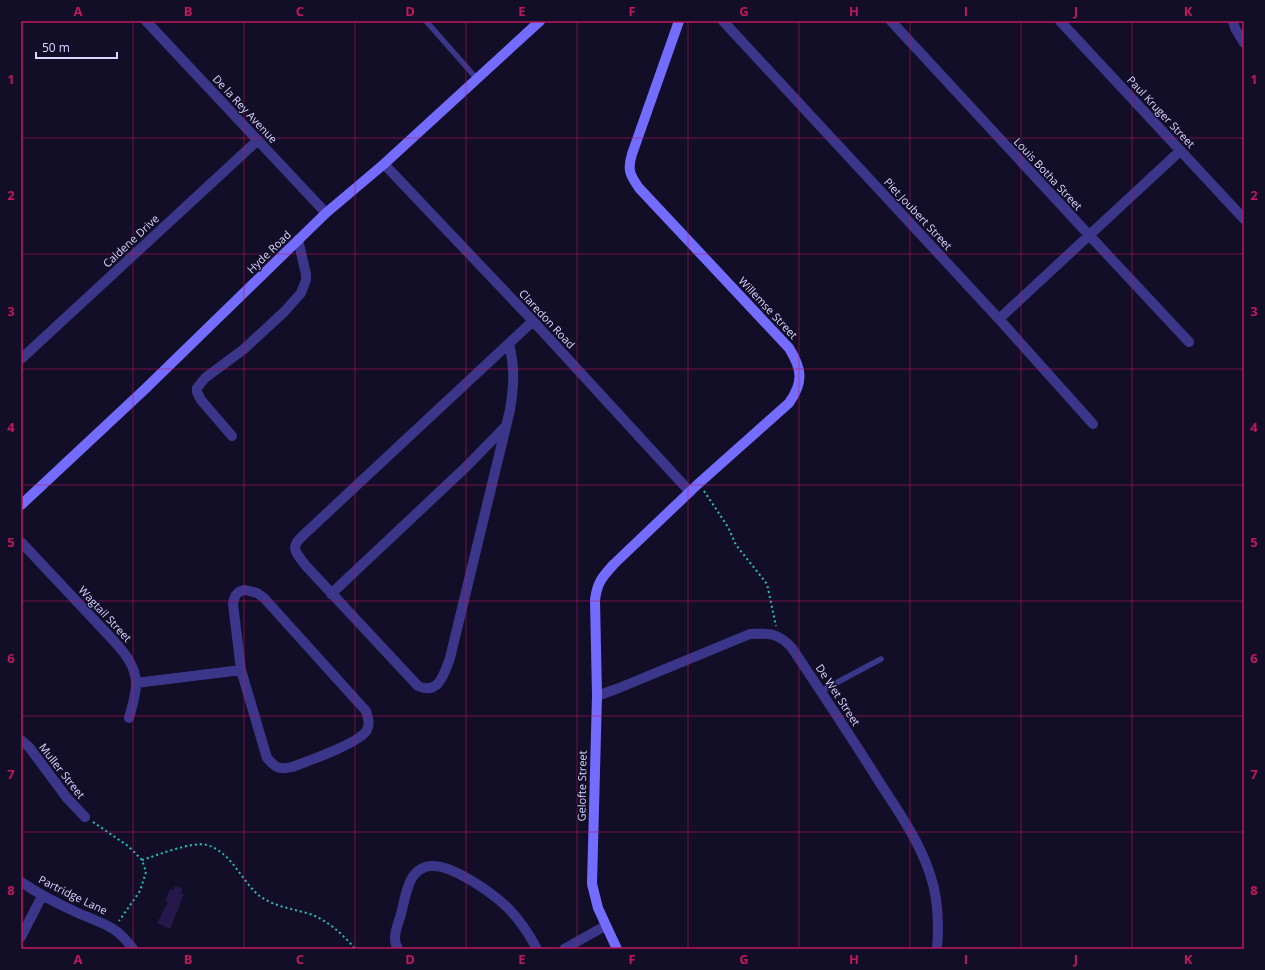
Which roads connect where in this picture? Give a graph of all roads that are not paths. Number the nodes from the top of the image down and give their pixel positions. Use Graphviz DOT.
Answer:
graph roads {
  1 [pos="146,21"];
  2 [pos="426,21"];
  3 [pos="540,21"];
  4 [pos="679,21"];
  5 [pos="723,21"];
  6 [pos="891,21"];
  7 [pos="1060,21"];
  8 [pos="1233,21"];
  9 [pos="1244,43"];
  10 [pos="477,78"];
  11 [pos="258,140"];
  12 [pos="1180,151"];
  13 [pos="384,164"];
  14 [pos="326,213"];
  15 [pos="1244,219"];
  16 [pos="1089,235"];
  17 [pos="298,240"];
  18 [pos="999,319"];
  19 [pos="533,321"];
  20 [pos="1189,342"];
  21 [pos="509,344"];
  22 [pos="21,359"];
  23 [pos="1093,424"];
  24 [pos="505,426"];
  25 [pos="232,436"];
  26 [pos="690,492"];
  27 [pos="21,505"];
  28 [pos="21,542"];
  29 [pos="331,594"];
  30 [pos="595,619"];
  31 [pos="881,659"];
  32 [pos="241,670"];
  33 [pos="136,683"];
  34 [pos="821,691"];
  35 [pos="597,696"];
  36 [pos="130,718"];
  37 [pos="21,740"];
  38 [pos="85,817"];
  39 [pos="21,882"];
  40 [pos="42,896"];
  41 [pos="605,926"];
  42 [pos="21,937"];
  43 [pos="133,949"];
  44 [pos="398,949"];
  45 [pos="537,949"];
  46 [pos="564,949"];
  47 [pos="617,949"];
  48 [pos="937,949"];
  1 -- 11 [label="street, De la Rey Avenue"];
  2 -- 10 [label="lane"];
  3 -- 10 [label="street, Hyde Road"];
  4 -- 26 [label="street, Willemse Street"];
  5 -- 18 [label="street, Piet Joubert Street"];
  6 -- 16 [label="street, Louis Botha Street"];
  7 -- 12 [label="street, Paul Kruger Street"];
  8 -- 9 [label="street"];
  10 -- 13 [label="street, Hyde Road"];
  11 -- 14 [label="street, De la Rey Avenue"];
  11 -- 22 [label="street, Caldene Drive"];
  12 -- 15 [label="street, Paul Kruger Street"];
  12 -- 16 [label="street"];
  13 -- 14 [label="street, Hyde Road"];
  13 -- 19 [label="street, Claredon Road"];
  14 -- 17 [label="street, Hyde Road"];
  16 -- 18 [label="street"];
  16 -- 20 [label="street, Louis Botha Street"];
  17 -- 25 [label="street"];
  17 -- 27 [label="street, Hyde Road"];
  18 -- 23 [label="street, Piet Joubert Street"];
  19 -- 21 [label="street"];
  19 -- 26 [label="street, Claredon Road"];
  21 -- 24 [label="street"];
  21 -- 29 [label="street"];
  24 -- 29 [label="street"];
  24 -- 29 [label="street"];
  26 -- 30 [label="street, Willemse Street"];
  28 -- 33 [label="street, Wagtail Street"];
  30 -- 35 [label="street, Gelofte Street"];
  31 -- 34 [label="lane"];
  32 -- 32 [label="street"];
  32 -- 33 [label="street"];
  33 -- 36 [label="street, Wagtail Street"];
  34 -- 35 [label="street, De Wet Street"];
  34 -- 48 [label="street, De Wet Street"];
  35 -- 41 [label="street, Gelofte Street"];
  37 -- 38 [label="street, Muller Street"];
  39 -- 40 [label="street, Partridge Lane"];
  40 -- 42 [label="street"];
  40 -- 43 [label="street, Partridge Lane"];
  41 -- 46 [label="street"];
  41 -- 47 [label="street, Gelofte Street"];
  44 -- 45 [label="street"];
}
